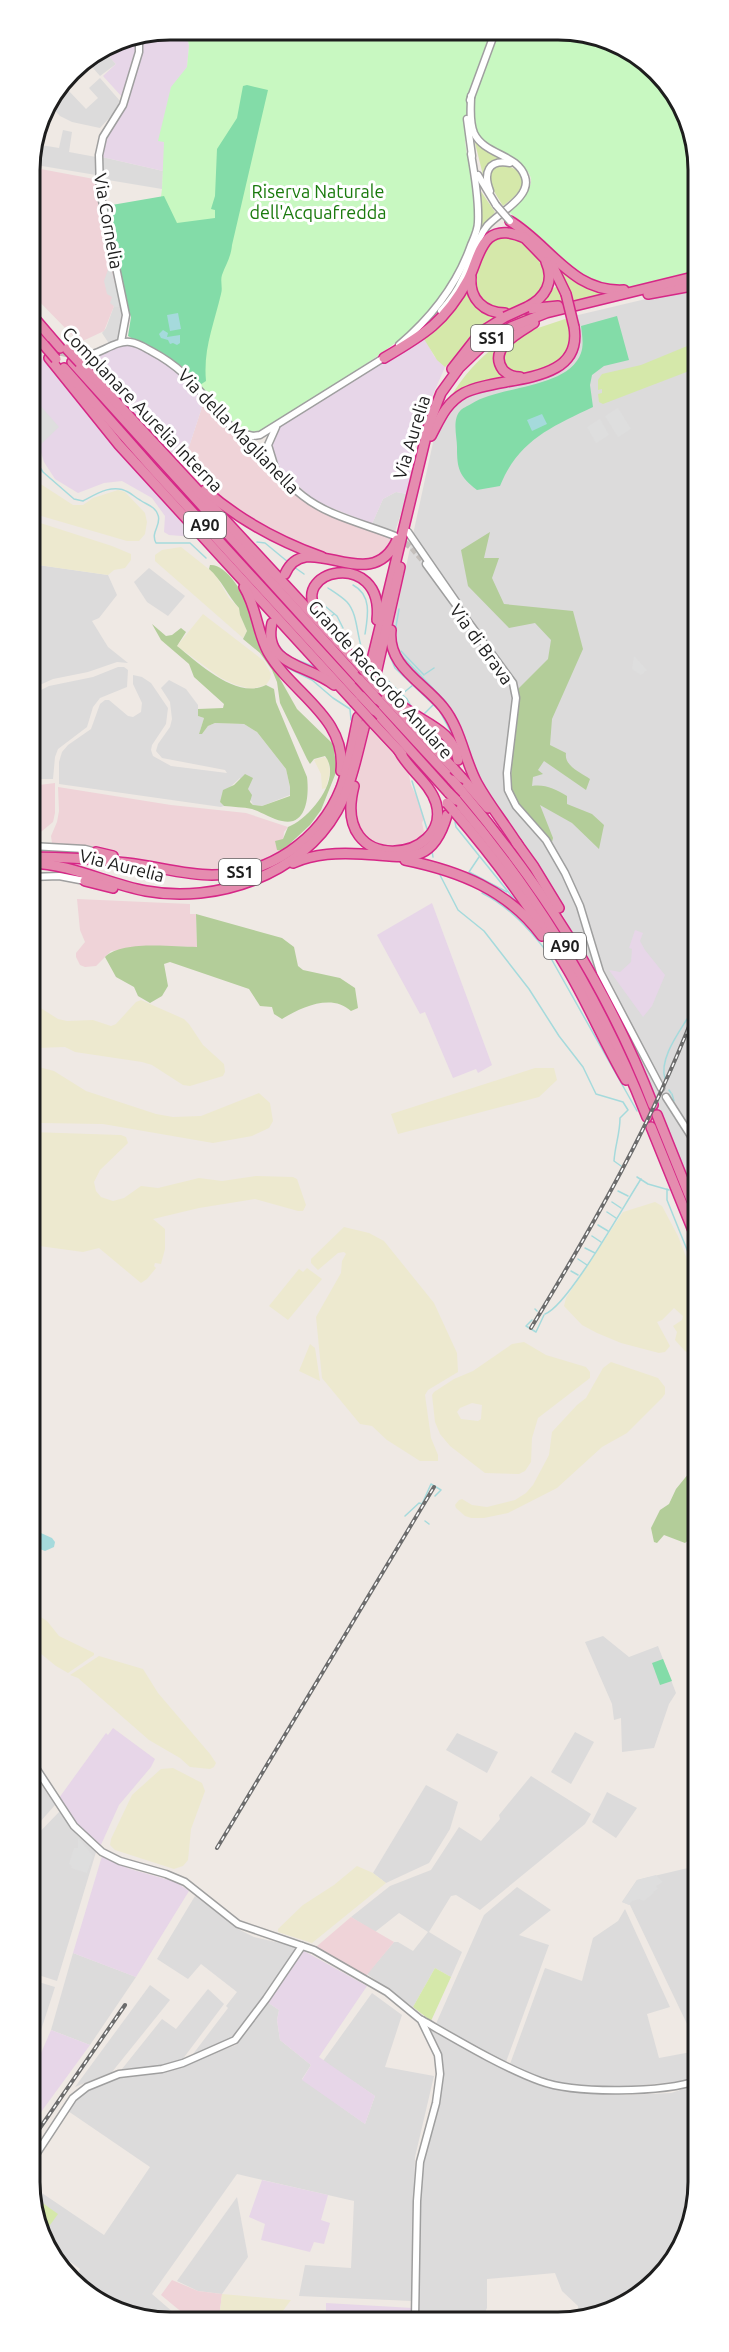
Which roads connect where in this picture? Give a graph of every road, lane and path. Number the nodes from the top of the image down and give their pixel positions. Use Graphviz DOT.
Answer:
graph roads {
  1 [pos="492,40"];
  2 [pos="139,44"];
  3 [pos="471,96"];
  4 [pos="471,154"];
  5 [pos="520,168"];
  6 [pos="496,205"];
  7 [pos="510,221"];
  8 [pos="525,237"];
  9 [pos="540,252"];
  10 [pos="471,275"];
  11 [pos="688,278"];
  12 [pos="671,283"];
  13 [pos="549,286"];
  14 [pos="688,286"];
  15 [pos="565,292"];
  16 [pos="593,302"];
  17 [pos="527,308"];
  18 [pos="505,315"];
  19 [pos="534,323"];
  20 [pos="41,326"];
  21 [pos="121,342"];
  22 [pos="41,349"];
  23 [pos="384,357"];
  24 [pos="53,358"];
  25 [pos="78,360"];
  26 [pos="529,376"];
  27 [pos="429,424"];
  28 [pos="276,426"];
  29 [pos="236,432"];
  30 [pos="260,435"];
  31 [pos="431,436"];
  32 [pos="151,438"];
  33 [pos="268,443"];
  34 [pos="254,449"];
  35 [pos="276,471"];
  36 [pos="411,495"];
  37 [pos="177,508"];
  38 [pos="408,532"];
  39 [pos="395,536"];
  40 [pos="322,557"];
  41 [pos="401,566"];
  42 [pos="286,571"];
  43 [pos="272,623"];
  44 [pos="370,664"];
  45 [pos="381,694"];
  46 [pos="353,696"];
  47 [pos="366,721"];
  48 [pos="361,739"];
  49 [pos="399,751"];
  50 [pos="456,765"];
  51 [pos="458,782"];
  52 [pos="450,804"];
  53 [pos="436,832"];
  54 [pos="305,839"];
  55 [pos="518,845"];
  56 [pos="41,847"];
  57 [pos="424,847"];
  58 [pos="96,852"];
  59 [pos="41,857"];
  60 [pos="397,858"];
  61 [pos="41,864"];
  62 [pos="141,865"];
  63 [pos="41,877"];
  64 [pos="258,878"];
  65 [pos="85,881"];
  66 [pos="139,890"];
  67 [pos="582,956"];
  68 [pos="568,970"];
  69 [pos="661,1088"];
  70 [pos="666,1097"];
  71 [pos="653,1105"];
  72 [pos="657,1115"];
  73 [pos="651,1127"];
  74 [pos="688,1131"];
  75 [pos="688,1192"];
  76 [pos="688,1219"];
  77 [pos="40,1774"];
  78 [pos="302,1946"];
  79 [pos="421,2020"];
  80 [pos="688,2083"];
  81 [pos="40,2148"];
  82 [pos="415,2312"];
  1 -- 3 [label="street"];
  2 -- 21 [label="street, Via Cornelia"];
  3 -- 4 [label="street"];
  3 -- 5 [label="street"];
  4 -- 6 [label="street"];
  4 -- 23 [label="street"];
  5 -- 6 [label="street"];
  5 -- 23 [label="street"];
  6 -- 7 [label="street, bridge"];
  7 -- 8 [label="highway"];
  7 -- 12 [label="highway"];
  8 -- 9 [label="highway"];
  8 -- 10 [label="highway"];
  9 -- 13 [label="highway"];
  9 -- 15 [label="highway"];
  10 -- 18 [label="highway"];
  10 -- 23 [label="highway"];
  11 -- 12 [label="highway, Via Aurelia / SS1"];
  12 -- 16 [label="highway, Via Aurelia / SS1"];
  13 -- 15 [label="highway"];
  13 -- 17 [label="highway"];
  14 -- 19 [label="highway, Via Aurelia / SS1"];
  15 -- 26 [label="highway, bridge"];
  16 -- 17 [label="highway"];
  16 -- 27 [label="highway, Via Aurelia / SS1"];
  17 -- 18 [label="highway, bridge"];
  18 -- 27 [label="highway"];
  19 -- 26 [label="highway"];
  19 -- 31 [label="highway, Via Aurelia / SS1"];
  20 -- 25 [label="highway, Grande Raccordo Anulare / A90"];
  21 -- 25 [label="street"];
  21 -- 29 [label="street, Via della Maglianella"];
  22 -- 24 [label="highway, bridge"];
  23 -- 28 [label="street"];
  24 -- 37 [label="highway"];
  24 -- 46 [label="highway, Grande Raccordo Anulare / A90"];
  25 -- 32 [label="highway, Complanare Aurelia Interna"];
  25 -- 45 [label="highway, Grande Raccordo Anulare / A90, bridge"];
  26 -- 31 [label="highway"];
  27 -- 36 [label="highway, Via Aurelia / SS1"];
  28 -- 30 [label="street"];
  28 -- 33 [label="street"];
  29 -- 30 [label="street"];
  29 -- 34 [label="street, Via della Maglianella"];
  30 -- 34 [label="street"];
  31 -- 38 [label="highway, Via Aurelia / SS1"];
  32 -- 40 [label="highway"];
  32 -- 44 [label="highway, Complanare Aurelia Interna"];
  33 -- 34 [label="street"];
  33 -- 35 [label="street"];
  34 -- 35 [label="street, Via della Maglianella"];
  35 -- 39 [label="street, Via della Maglianella"];
  36 -- 40 [label="highway"];
  36 -- 44 [label="highway, Via Aurelia / SS1"];
  37 -- 46 [label="highway"];
  37 -- 54 [label="highway"];
  38 -- 41 [label="highway, Via Aurelia / SS1"];
  38 -- 69 [label="street, Via di Brava"];
  40 -- 42 [label="highway"];
  41 -- 44 [label="highway, Via Aurelia / SS1"];
  41 -- 55 [label="highway"];
  43 -- 46 [label="highway"];
  44 -- 44 [label="highway"];
  44 -- 45 [label="highway, Complanare Aurelia Interna, bridge"];
  45 -- 50 [label="highway, Complanare Aurelia Interna"];
  45 -- 50 [label="highway"];
  45 -- 51 [label="highway, Grande Raccordo Anulare / A90"];
  46 -- 47 [label="highway, bridge"];
  46 -- 52 [label="highway, Grande Raccordo Anulare / A90, bridge"];
  47 -- 48 [label="highway, Via Aurelia / SS1"];
  47 -- 49 [label="highway"];
  47 -- 54 [label="highway, Via Aurelia / SS1"];
  48 -- 57 [label="highway"];
  48 -- 64 [label="highway, Via Aurelia / SS1"];
  49 -- 52 [label="highway"];
  49 -- 53 [label="highway"];
  50 -- 51 [label="highway, Complanare Aurelia Interna, bridge"];
  51 -- 55 [label="highway, Complanare Aurelia Interna"];
  51 -- 67 [label="highway, Grande Raccordo Anulare / A90"];
  52 -- 53 [label="highway"];
  52 -- 68 [label="highway"];
  52 -- 68 [label="highway, Grande Raccordo Anulare / A90"];
  53 -- 57 [label="highway"];
  54 -- 62 [label="highway, Via Aurelia / SS1"];
  55 -- 67 [label="highway, Complanare Aurelia Interna"];
  56 -- 58 [label="street, Via Aurelia"];
  57 -- 60 [label="highway"];
  58 -- 62 [label="highway"];
  59 -- 62 [label="highway, Via Aurelia / SS1"];
  60 -- 64 [label="highway"];
  60 -- 68 [label="highway"];
  61 -- 66 [label="highway, Via Aurelia / SS1"];
  63 -- 65 [label="street, Via Aurelia"];
  64 -- 66 [label="highway, Via Aurelia / SS1"];
  65 -- 66 [label="highway"];
  67 -- 71 [label="highway, Grande Raccordo Anulare / A90"];
  70 -- 74 [label="street"];
  72 -- 75 [label="highway"];
  73 -- 76 [label="highway"];
  77 -- 78 [label="street"];
  78 -- 79 [label="street"];
  78 -- 81 [label="street"];
  79 -- 80 [label="street"];
  79 -- 82 [label="street"];
}
